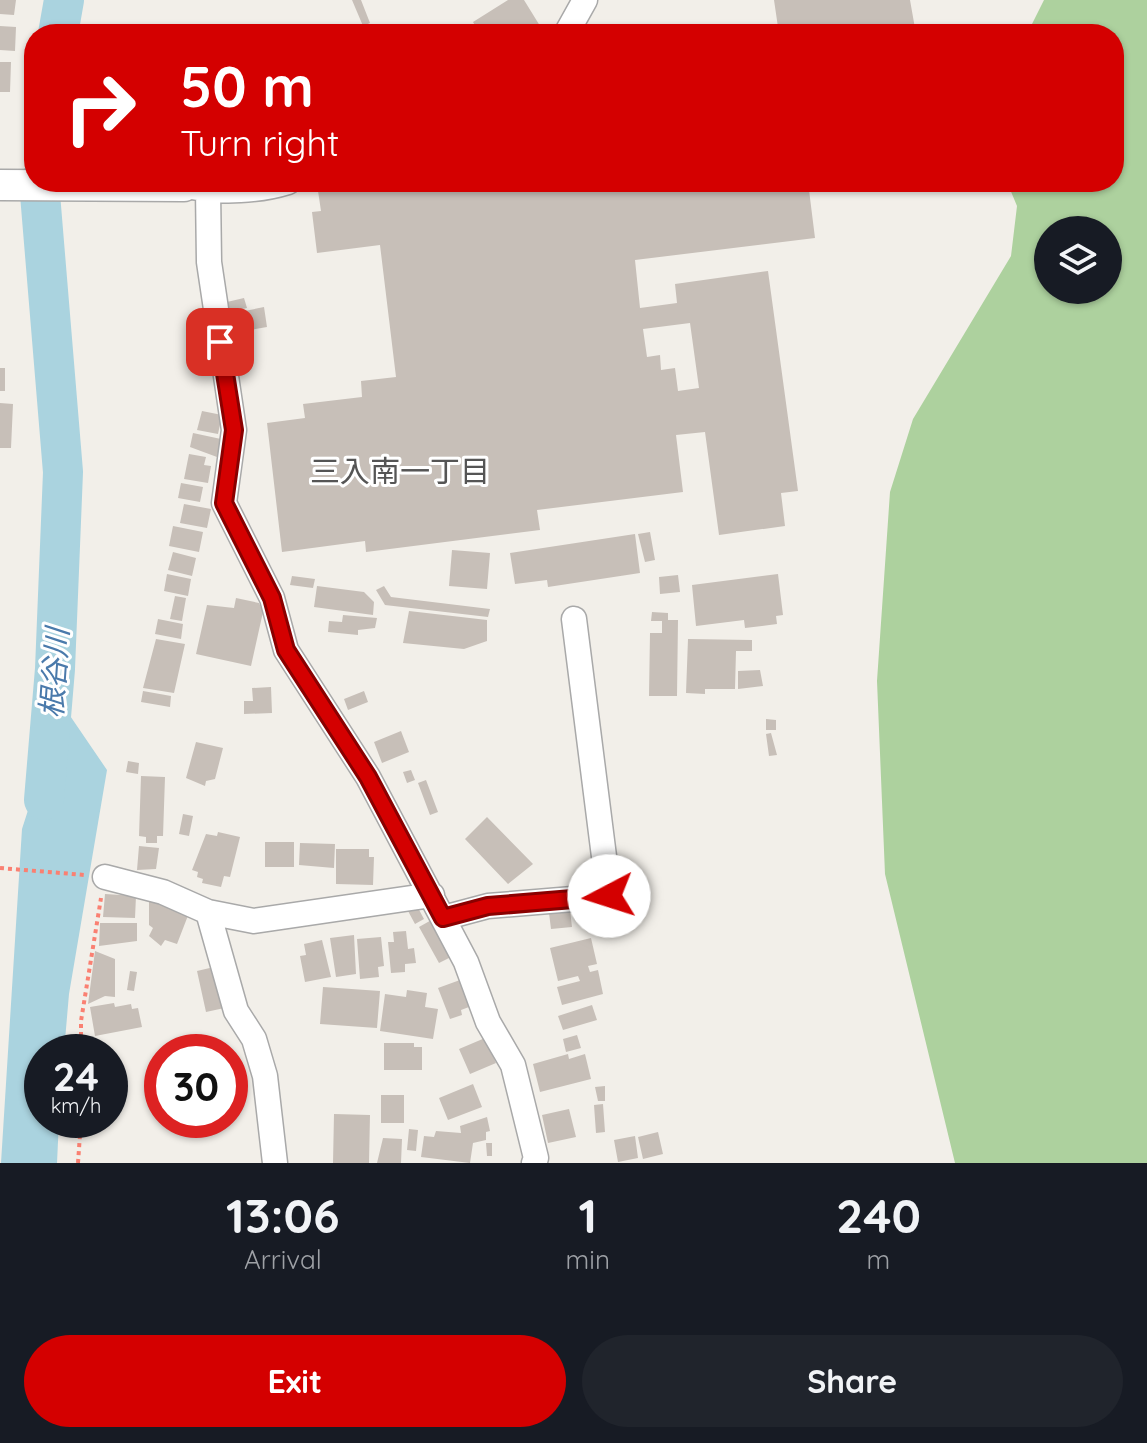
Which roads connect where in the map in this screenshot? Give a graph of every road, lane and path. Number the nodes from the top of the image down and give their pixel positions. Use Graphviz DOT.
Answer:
graph roads {
  1 [pos="585,0"];
  2 [pos="572,24"];
  3 [pos="197,192"];
  4 [pos="574,619"];
  5 [pos="0,868"];
  6 [pos="105,877"];
  7 [pos="432,895"];
  8 [pos="208,912"];
  9 [pos="443,918"];
  10 [pos="81,1034"];
  11 [pos="80,1138"];
  12 [pos="78,1163"];
  13 [pos="275,1163"];
  14 [pos="534,1163"];
  1 -- 2 [label="street"];
  3 -- 7 [label="street"];
  4 -- 9 [label="street"];
  5 -- 6 [label="path"];
  6 -- 8 [label="street"];
  6 -- 10 [label="path"];
  7 -- 8 [label="street"];
  7 -- 9 [label="street"];
  8 -- 13 [label="street"];
  9 -- 14 [label="street"];
  11 -- 12 [label="path"];
}
